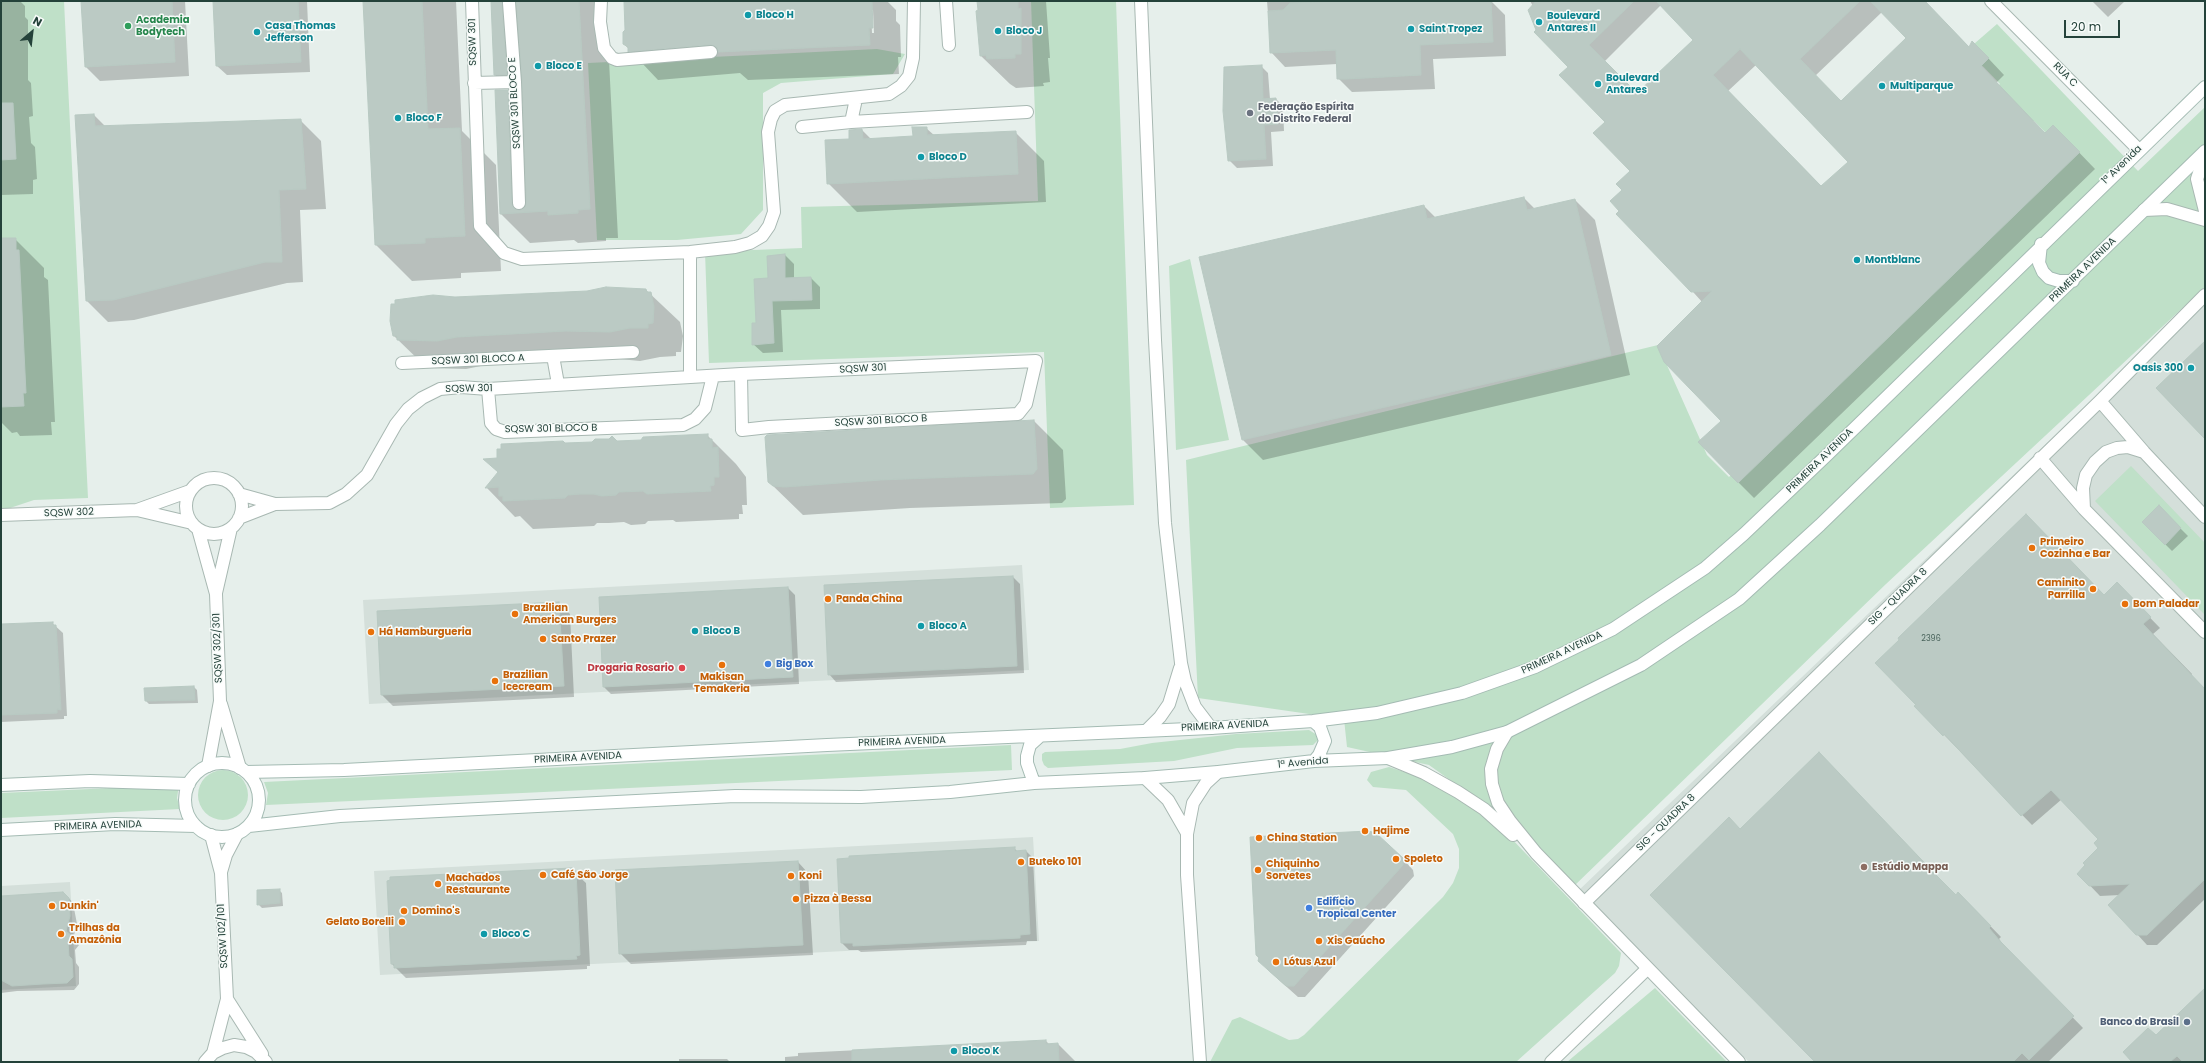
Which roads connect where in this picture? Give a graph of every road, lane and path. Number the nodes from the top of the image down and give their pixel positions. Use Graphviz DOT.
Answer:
graph roads {
  1 [pos="472,1"];
  2 [pos="601,1"];
  3 [pos="914,1"];
  4 [pos="946,1"];
  5 [pos="1141,1"];
  6 [pos="1991,1"];
  7 [pos="510,3"];
  8 [pos="949,45"];
  9 [pos="711,52"];
  10 [pos="515,82"];
  11 [pos="474,83"];
  12 [pos="2205,86"];
  13 [pos="856,99"];
  14 [pos="1027,112"];
  15 [pos="850,122"];
  16 [pos="802,127"];
  17 [pos="2138,149"];
  18 [pos="2205,151"];
  19 [pos="2205,155"];
  20 [pos="519,203"];
  21 [pos="2144,210"];
  22 [pos="2205,212"];
  23 [pos="2205,220"];
  24 [pos="2041,244"];
  25 [pos="690,252"];
  26 [pos="2073,281"];
  27 [pos="2205,295"];
  28 [pos="633,352"];
  29 [pos="553,356"];
  30 [pos="1036,361"];
  31 [pos="402,363"];
  32 [pos="741,374"];
  33 [pos="713,376"];
  34 [pos="690,377"];
  35 [pos="558,384"];
  36 [pos="488,389"];
  37 [pos="2100,401"];
  38 [pos="2144,452"];
  39 [pos="2040,458"];
  40 [pos="190,491"];
  41 [pos="239,494"];
  42 [pos="276,504"];
  43 [pos="2084,509"];
  44 [pos="136,510"];
  45 [pos="1,515"];
  46 [pos="2205,517"];
  47 [pos="239,518"];
  48 [pos="195,526"];
  49 [pos="231,528"];
  50 [pos="216,594"];
  51 [pos="2205,632"];
  52 [pos="1181,663"];
  53 [pos="220,701"];
  54 [pos="1313,721"];
  55 [pos="1211,728"];
  56 [pos="1147,730"];
  57 [pos="1507,732"];
  58 [pos="1040,736"];
  59 [pos="1388,758"];
  60 [pos="1314,761"];
  61 [pos="208,766"];
  62 [pos="243,770"];
  63 [pos="1218,772"];
  64 [pos="1145,778"];
  65 [pos="1034,783"];
  66 [pos="189,784"];
  67 [pos="1,785"];
  68 [pos="196,826"];
  69 [pos="249,826"];
  70 [pos="1,830"];
  71 [pos="237,834"];
  72 [pos="1187,834"];
  73 [pos="211,835"];
  74 [pos="1536,853"];
  75 [pos="220,873"];
  76 [pos="1584,903"];
  77 [pos="1647,969"];
  78 [pos="227,999"];
  79 [pos="207,1060"];
  80 [pos="266,1061"];
  81 [pos="1200,1062"];
  82 [pos="1551,1062"];
  83 [pos="1739,1062"];
  1 -- 11 [label="street, SQSW 301"];
  2 -- 9 [label="street"];
  3 -- 13 [label="street, SQSW 301"];
  4 -- 8 [label="street"];
  5 -- 52 [label="street"];
  6 -- 17 [label="street, RUA C"];
  7 -- 10 [label="street, SQSW 301 BLOCO E"];
  10 -- 11 [label="street"];
  10 -- 20 [label="street, SQSW 301 BLOCO E"];
  11 -- 25 [label="street, SQSW 301"];
  12 -- 17 [label="street, 1ª Avenida"];
  13 -- 15 [label="street"];
  13 -- 25 [label="street, SQSW 301"];
  14 -- 15 [label="street"];
  15 -- 16 [label="street"];
  17 -- 24 [label="street, 1ª Avenida"];
  18 -- 21 [label="street, PRIMEIRA AVENIDA"];
  19 -- 22 [label="street"];
  21 -- 23 [label="street"];
  21 -- 26 [label="street, PRIMEIRA AVENIDA"];
  24 -- 26 [label="street"];
  24 -- 54 [label="street, PRIMEIRA AVENIDA"];
  25 -- 34 [label="street"];
  26 -- 57 [label="street, PRIMEIRA AVENIDA"];
  27 -- 37 [label="street, SIG - QUADRA 8"];
  28 -- 29 [label="street, SQSW 301 BLOCO A"];
  29 -- 31 [label="street, SQSW 301 BLOCO A"];
  29 -- 35 [label="street"];
  30 -- 32 [label="street, SQSW 301"];
  30 -- 32 [label="street, SQSW 301 BLOCO B"];
  32 -- 33 [label="street, SQSW 301"];
  33 -- 34 [label="street, SQSW 301"];
  33 -- 36 [label="street, SQSW 301 BLOCO B"];
  34 -- 35 [label="street, SQSW 301"];
  35 -- 36 [label="street, SQSW 301"];
  36 -- 42 [label="street, SQSW 301"];
  37 -- 38 [label="street"];
  37 -- 39 [label="street, SIG - QUADRA 8"];
  38 -- 43 [label="street"];
  38 -- 46 [label="street"];
  39 -- 43 [label="street"];
  39 -- 76 [label="street, SIG - QUADRA 8"];
  40 -- 41 [label="street"];
  40 -- 44 [label="street, SQSW 302"];
  40 -- 48 [label="street"];
  41 -- 42 [label="street, SQSW 301"];
  41 -- 47 [label="street"];
  42 -- 47 [label="street, SQSW 301"];
  43 -- 51 [label="street"];
  44 -- 45 [label="street, SQSW 302"];
  44 -- 48 [label="street, SQSW 302"];
  47 -- 49 [label="street"];
  48 -- 49 [label="street"];
  48 -- 50 [label="street, SQSW 302/301"];
  49 -- 50 [label="street, SQSW 302/301"];
  50 -- 53 [label="street, SQSW 302/301"];
  52 -- 55 [label="street"];
  52 -- 56 [label="street"];
  53 -- 61 [label="street, SQSW 302/301"];
  53 -- 62 [label="street, SQSW 302/301"];
  54 -- 55 [label="street, PRIMEIRA AVENIDA"];
  54 -- 60 [label="street"];
  55 -- 56 [label="street, PRIMEIRA AVENIDA"];
  56 -- 58 [label="street, PRIMEIRA AVENIDA"];
  57 -- 59 [label="street, PRIMEIRA AVENIDA"];
  57 -- 74 [label="street"];
  58 -- 62 [label="street, PRIMEIRA AVENIDA"];
  58 -- 65 [label="street"];
  59 -- 60 [label="street, 1ª Avenida"];
  59 -- 74 [label="street"];
  60 -- 63 [label="street, 1ª Avenida"];
  61 -- 62 [label="street"];
  61 -- 66 [label="street"];
  62 -- 69 [label="street"];
  63 -- 64 [label="street"];
  63 -- 72 [label="street"];
  64 -- 65 [label="street"];
  64 -- 72 [label="street"];
  65 -- 69 [label="street"];
  66 -- 67 [label="street"];
  66 -- 68 [label="street"];
  68 -- 70 [label="street, PRIMEIRA AVENIDA"];
  68 -- 73 [label="street"];
  69 -- 71 [label="street"];
  71 -- 73 [label="street"];
  71 -- 75 [label="street, SQSW 102/101"];
  72 -- 81 [label="street"];
  73 -- 75 [label="street, SQSW 102/101"];
  74 -- 76 [label="street"];
  75 -- 78 [label="street, SQSW 102/101"];
  76 -- 77 [label="street"];
  77 -- 82 [label="street"];
  77 -- 83 [label="street"];
  78 -- 79 [label="street, SQSW 102/101"];
  78 -- 80 [label="street, SQSW 102/101"];
  79 -- 80 [label="street"];
}
